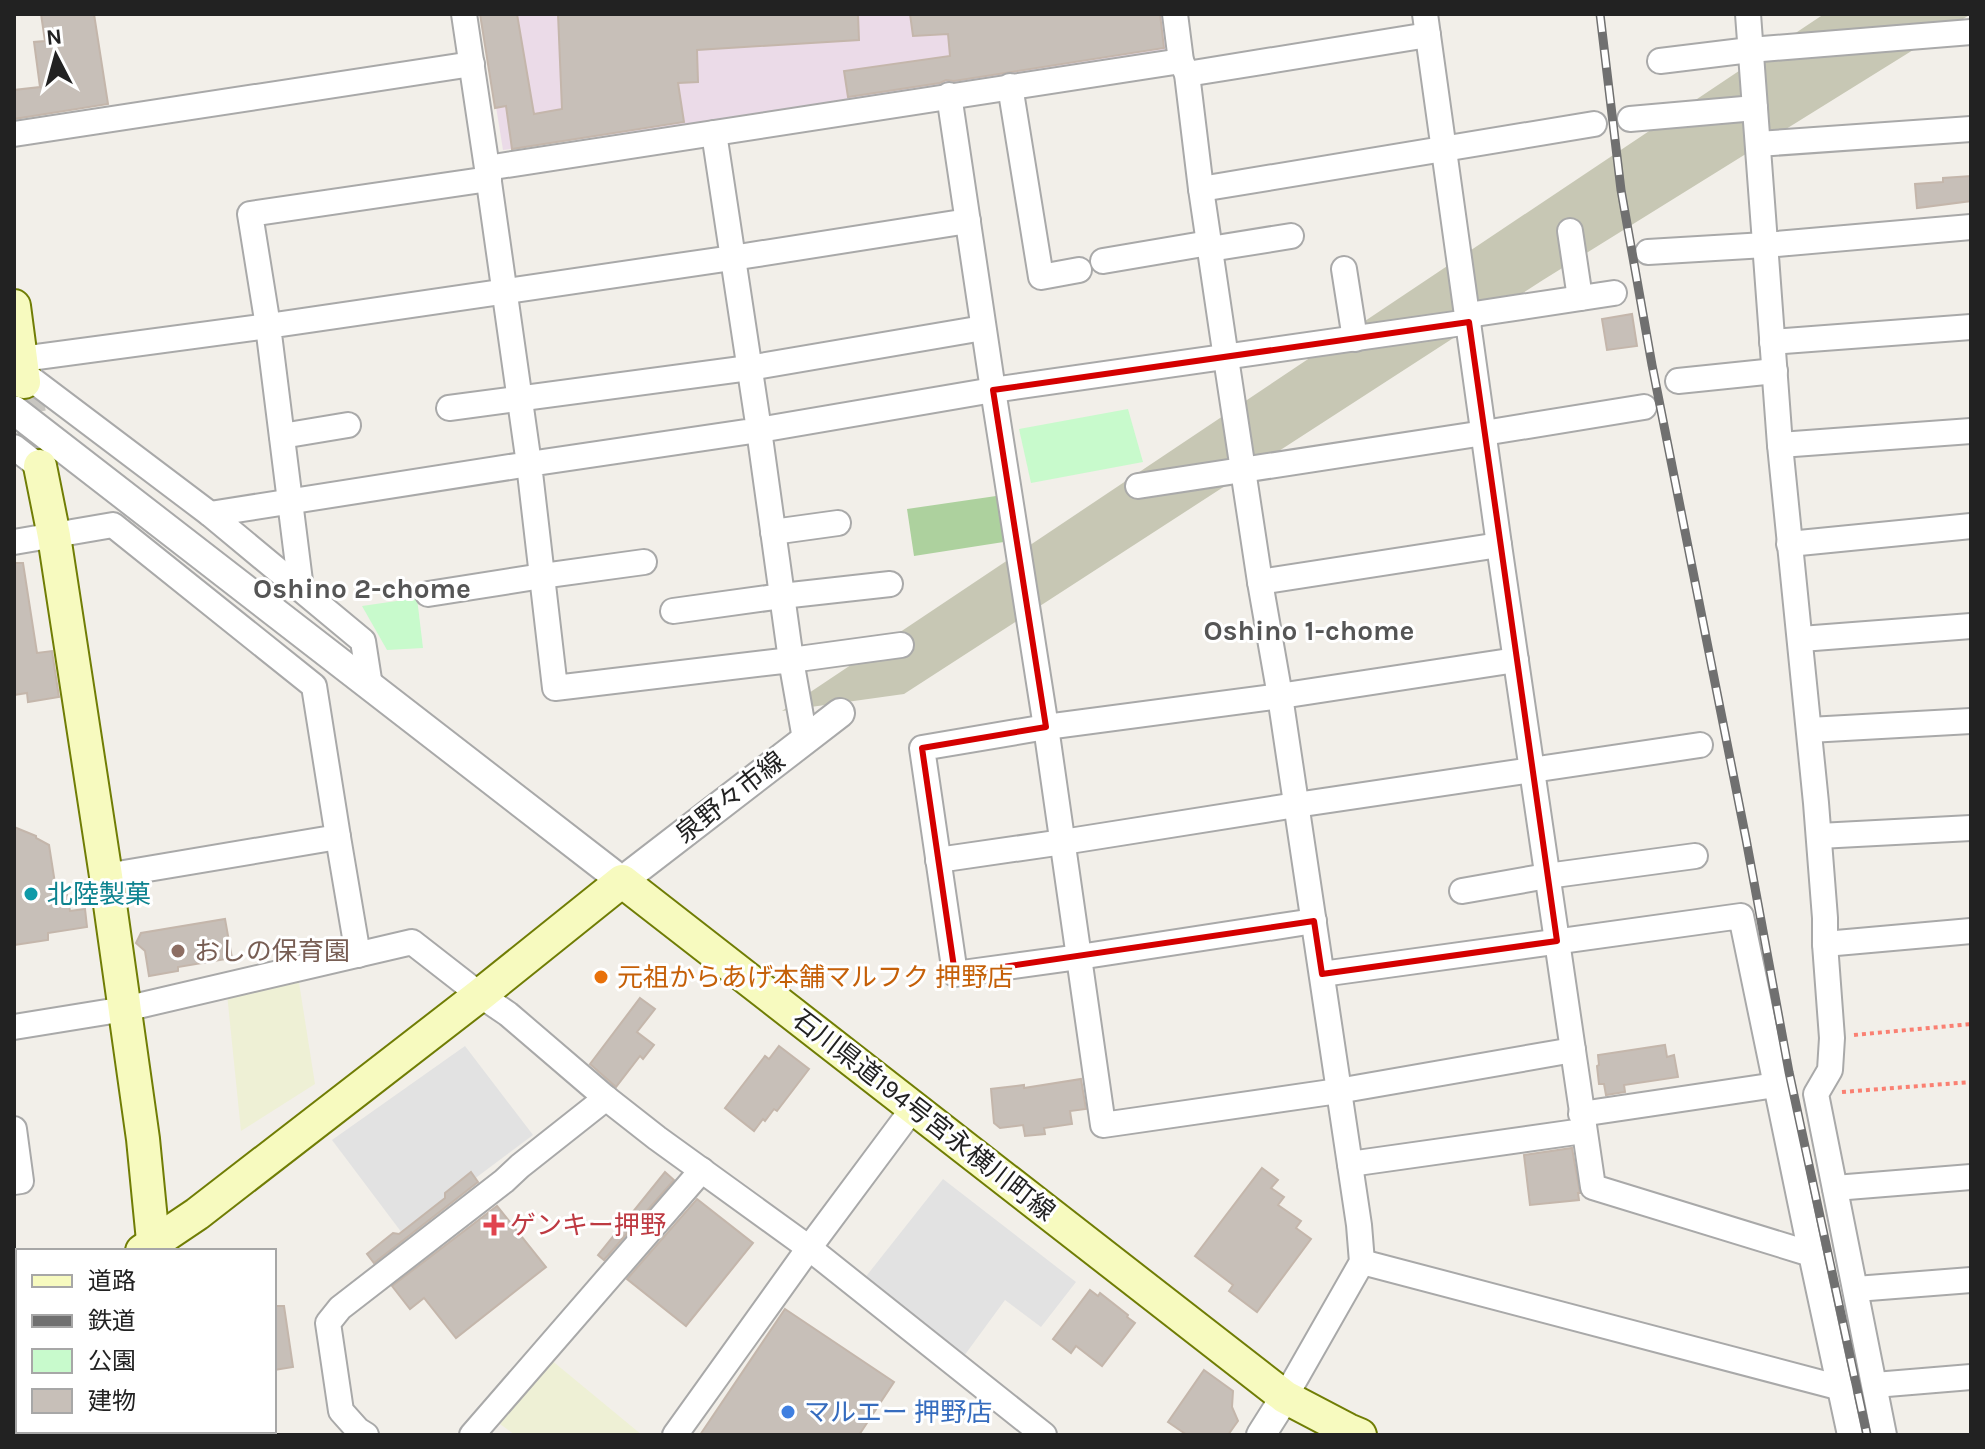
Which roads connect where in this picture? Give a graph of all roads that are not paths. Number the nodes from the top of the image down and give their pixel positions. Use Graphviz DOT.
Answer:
graph roads {
  1 [pos="464,14"];
  2 [pos="1175,14"];
  3 [pos="1748,14"];
  4 [pos="1426,25"];
  5 [pos="1971,32"];
  6 [pos="1750,50"];
  7 [pos="1660,61"];
  8 [pos="472,64"];
  9 [pos="1184,68"];
  10 [pos="1010,86"];
  11 [pos="949,95"];
  12 [pos="1755,108"];
  13 [pos="1630,119"];
  14 [pos="1594,124"];
  15 [pos="1971,129"];
  16 [pos="714,133"];
  17 [pos="14,134"];
  18 [pos="1758,144"];
  19 [pos="1444,149"];
  20 [pos="488,174"];
  21 [pos="1201,189"];
  22 [pos="968,221"];
  23 [pos="1971,227"];
  24 [pos="1570,231"];
  25 [pos="1291,236"];
  26 [pos="1765,245"];
  27 [pos="1210,246"];
  28 [pos="1648,252"];
  29 [pos="732,258"];
  30 [pos="1103,261"];
  31 [pos="1344,269"];
  32 [pos="1079,270"];
  33 [pos="505,292"];
  34 [pos="1614,293"];
  35 [pos="1580,298"];
  36 [pos="14,306"];
  37 [pos="1468,319"];
  38 [pos="268,326"];
  39 [pos="1971,327"];
  40 [pos="983,328"];
  41 [pos="1355,339"];
  42 [pos="1772,342"];
  43 [pos="1226,358"];
  44 [pos="749,368"];
  45 [pos="1775,371"];
  46 [pos="19,378"];
  47 [pos="1678,381"];
  48 [pos="993,390"];
  49 [pos="519,399"];
  50 [pos="1644,407"];
  51 [pos="449,408"];
  52 [pos="348,425"];
  53 [pos="759,430"];
  54 [pos="1971,431"];
  55 [pos="1484,433"];
  56 [pos="282,436"];
  57 [pos="1780,445"];
  58 [pos="14,447"];
  59 [pos="529,464"];
  60 [pos="40,467"];
  61 [pos="1243,469"];
  62 [pos="1138,486"];
  63 [pos="290,501"];
  64 [pos="210,514"];
  65 [pos="838,523"];
  66 [pos="1971,526"];
  67 [pos="773,532"];
  68 [pos="54,536"];
  69 [pos="14,542"];
  70 [pos="1789,544"];
  71 [pos="1499,545"];
  72 [pos="644,562"];
  73 [pos="542,576"];
  74 [pos="1260,582"];
  75 [pos="890,584"];
  76 [pos="301,589"];
  77 [pos="428,594"];
  78 [pos="782,596"];
  79 [pos="673,611"];
  80 [pos="1971,626"];
  81 [pos="1801,639"];
  82 [pos="901,645"];
  83 [pos="791,660"];
  84 [pos="1516,660"];
  85 [pos="342,663"];
  86 [pos="314,686"];
  87 [pos="370,686"];
  88 [pos="1280,696"];
  89 [pos="840,713"];
  90 [pos="1971,721"];
  91 [pos="1046,727"];
  92 [pos="1809,730"];
  93 [pos="805,739"];
  94 [pos="1700,745"];
  95 [pos="1532,772"];
  96 [pos="1296,805"];
  97 [pos="1971,828"];
  98 [pos="1819,836"];
  99 [pos="338,837"];
  100 [pos="1063,842"];
  101 [pos="1695,856"];
  102 [pos="938,860"];
  103 [pos="106,876"];
  104 [pos="1547,876"];
  105 [pos="622,881"];
  106 [pos="1462,891"];
  107 [pos="1314,921"];
  108 [pos="1971,931"];
  109 [pos="1557,941"];
  110 [pos="1825,944"];
  111 [pos="358,955"];
  112 [pos="1079,957"];
  113 [pos="1322,974"];
  114 [pos="480,995"];
  115 [pos="125,1009"];
  116 [pos="14,1027"];
  117 [pos="1573,1050"];
  118 [pos="1776,1085"];
  119 [pos="1338,1091"];
  120 [pos="606,1098"];
  121 [pos="914,1107"];
  122 [pos="1582,1123"];
  123 [pos="14,1129"];
  124 [pos="1350,1164"];
  125 [pos="702,1170"];
  126 [pos="1971,1177"];
  127 [pos="14,1182"];
  128 [pos="1835,1188"];
  129 [pos="809,1248"];
  130 [pos="150,1249"];
  131 [pos="1811,1254"];
  132 [pos="1362,1262"];
  133 [pos="1971,1280"];
  134 [pos="1856,1289"];
  135 [pos="1971,1377"];
  136 [pos="1875,1385"];
  137 [pos="1841,1388"];
  138 [pos="1285,1397"];
  139 [pos="352,1430"];
  140 [pos="1354,1433"];
  141 [pos="472,1435"];
  142 [pos="675,1435"];
  143 [pos="1044,1435"];
  144 [pos="1261,1435"];
  145 [pos="1383,1435"];
  146 [pos="1850,1435"];
  147 [pos="1884,1435"];
  1 -- 8 [label="street"];
  2 -- 9 [label="street"];
  3 -- 6 [label="street"];
  4 -- 9 [label="street"];
  4 -- 19 [label="street"];
  5 -- 6 [label="street"];
  6 -- 7 [label="street"];
  6 -- 12 [label="street"];
  8 -- 17 [label="street"];
  8 -- 20 [label="street"];
  9 -- 10 [label="street"];
  9 -- 21 [label="street"];
  10 -- 11 [label="street"];
  10 -- 32 [label="street"];
  11 -- 16 [label="street"];
  11 -- 22 [label="street"];
  12 -- 13 [label="street"];
  12 -- 18 [label="street"];
  14 -- 19 [label="street"];
  15 -- 18 [label="street"];
  16 -- 20 [label="street"];
  16 -- 29 [label="street"];
  18 -- 26 [label="street"];
  19 -- 21 [label="street"];
  19 -- 37 [label="street"];
  20 -- 33 [label="street"];
  20 -- 38 [label="street"];
  21 -- 27 [label="street"];
  22 -- 29 [label="street"];
  22 -- 40 [label="street"];
  23 -- 26 [label="street"];
  24 -- 35 [label="street"];
  25 -- 27 [label="street"];
  26 -- 28 [label="street"];
  26 -- 42 [label="street"];
  27 -- 30 [label="street"];
  27 -- 43 [label="street"];
  29 -- 33 [label="street"];
  29 -- 44 [label="street"];
  31 -- 41 [label="street"];
  33 -- 38 [label="street"];
  33 -- 49 [label="street"];
  34 -- 35 [label="street"];
  35 -- 37 [label="street"];
  36 -- 46 [label="main road"];
  37 -- 41 [label="street"];
  37 -- 55 [label="street"];
  38 -- 46 [label="street"];
  38 -- 56 [label="street"];
  39 -- 42 [label="street"];
  40 -- 44 [label="street"];
  40 -- 48 [label="street"];
  41 -- 43 [label="street"];
  42 -- 45 [label="street"];
  43 -- 48 [label="street"];
  43 -- 61 [label="street"];
  44 -- 49 [label="street"];
  44 -- 53 [label="street"];
  45 -- 47 [label="street"];
  45 -- 57 [label="street"];
  46 -- 64 [label="street"];
  46 -- 85 [label="street"];
  48 -- 53 [label="street"];
  48 -- 91 [label="street"];
  49 -- 51 [label="street"];
  49 -- 59 [label="street"];
  50 -- 55 [label="street"];
  52 -- 56 [label="street"];
  53 -- 59 [label="street"];
  53 -- 67 [label="street"];
  54 -- 57 [label="street"];
  55 -- 61 [label="street"];
  55 -- 71 [label="street"];
  56 -- 63 [label="street"];
  57 -- 70 [label="street"];
  58 -- 60 [label="street"];
  59 -- 63 [label="street"];
  59 -- 73 [label="street"];
  60 -- 68 [label="main road"];
  61 -- 62 [label="street"];
  61 -- 74 [label="street"];
  63 -- 64 [label="street"];
  63 -- 76 [label="street"];
  64 -- 76 [label="street"];
  65 -- 67 [label="street"];
  66 -- 70 [label="street"];
  67 -- 78 [label="street"];
  68 -- 69 [label="street"];
  68 -- 86 [label="street"];
  68 -- 103 [label="main road"];
  70 -- 81 [label="street"];
  71 -- 74 [label="street"];
  71 -- 84 [label="street"];
  72 -- 73 [label="street"];
  73 -- 77 [label="street"];
  73 -- 83 [label="street"];
  74 -- 88 [label="street"];
  75 -- 78 [label="street"];
  76 -- 87 [label="street"];
  78 -- 79 [label="street"];
  78 -- 83 [label="street"];
  80 -- 81 [label="street"];
  81 -- 92 [label="street"];
  82 -- 83 [label="street"];
  83 -- 93 [label="street"];
  84 -- 88 [label="street"];
  84 -- 95 [label="street"];
  85 -- 86 [label="street"];
  85 -- 87 [label="street"];
  86 -- 99 [label="street"];
  87 -- 105 [label="street"];
  88 -- 91 [label="street"];
  88 -- 96 [label="street"];
  89 -- 93 [label="street, 泉野々市線"];
  90 -- 92 [label="street"];
  91 -- 100 [label="street"];
  91 -- 102 [label="street"];
  92 -- 98 [label="street"];
  93 -- 105 [label="street, 泉野々市線"];
  94 -- 95 [label="street"];
  95 -- 96 [label="street"];
  95 -- 104 [label="street"];
  96 -- 100 [label="street"];
  96 -- 107 [label="street"];
  97 -- 98 [label="street"];
  98 -- 110 [label="street"];
  99 -- 103 [label="street"];
  99 -- 111 [label="street"];
  100 -- 102 [label="street"];
  100 -- 112 [label="street"];
  101 -- 104 [label="street"];
  102 -- 112 [label="street"];
  103 -- 115 [label="main road"];
  104 -- 106 [label="street"];
  104 -- 109 [label="street"];
  105 -- 114 [label="main road"];
  105 -- 121 [label="main road, 石川県道194号宮永横川町線"];
  107 -- 112 [label="street"];
  107 -- 113 [label="street"];
  108 -- 110 [label="street"];
  109 -- 113 [label="street"];
  109 -- 117 [label="street"];
  109 -- 118 [label="street"];
  110 -- 128 [label="street"];
  111 -- 114 [label="street"];
  111 -- 115 [label="street"];
  112 -- 119 [label="street"];
  113 -- 119 [label="street"];
  114 -- 120 [label="street"];
  114 -- 130 [label="main road"];
  115 -- 116 [label="street"];
  115 -- 130 [label="main road"];
  117 -- 119 [label="street"];
  117 -- 122 [label="street"];
  118 -- 122 [label="street"];
  118 -- 131 [label="street"];
  119 -- 124 [label="street"];
  120 -- 125 [label="street"];
  120 -- 139 [label="street"];
  121 -- 129 [label="street"];
  121 -- 138 [label="main road, 石川県道194号宮永横川町線"];
  122 -- 124 [label="street"];
  122 -- 131 [label="street"];
  123 -- 127 [label="street"];
  124 -- 132 [label="street"];
  125 -- 129 [label="street"];
  125 -- 141 [label="street"];
  126 -- 128 [label="street"];
  128 -- 134 [label="street"];
  129 -- 142 [label="street"];
  129 -- 143 [label="street"];
  131 -- 137 [label="street"];
  132 -- 137 [label="street"];
  132 -- 138 [label="street"];
  133 -- 134 [label="street"];
  134 -- 136 [label="street"];
  135 -- 136 [label="street"];
  136 -- 147 [label="street"];
  137 -- 146 [label="street"];
  138 -- 140 [label="main road, 石川県道194号宮永横川町線"];
  138 -- 144 [label="street"];
  140 -- 145 [label="street"];
}
